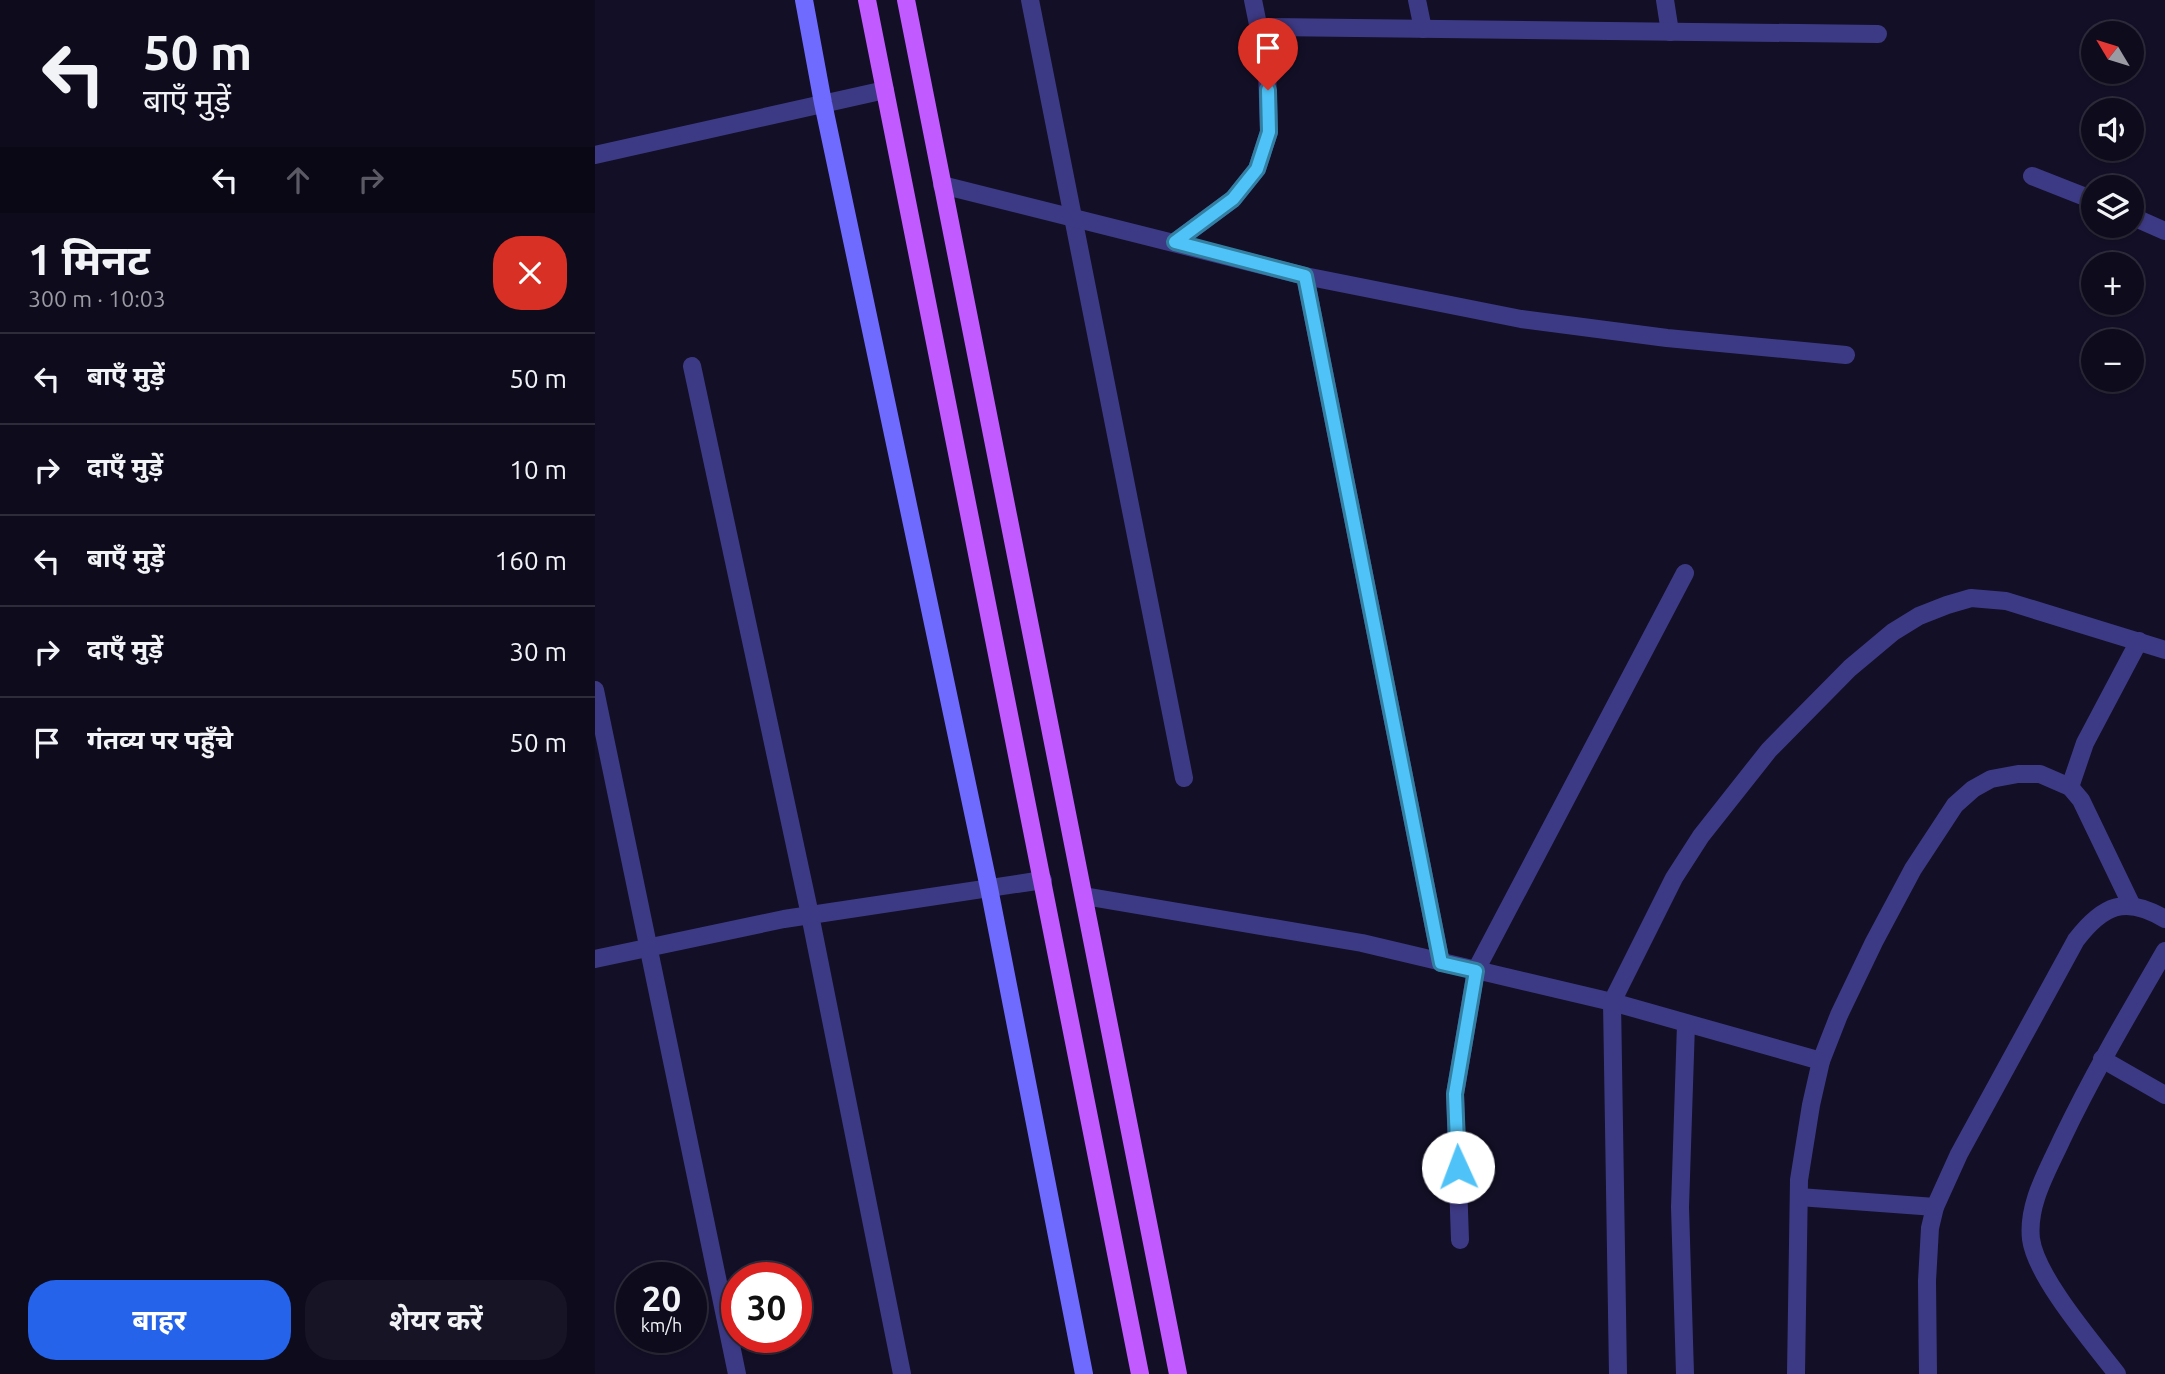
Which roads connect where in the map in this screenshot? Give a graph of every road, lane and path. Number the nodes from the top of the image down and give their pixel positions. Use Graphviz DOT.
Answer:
graph roads {
  1 [pos="804,0"];
  2 [pos="867,0"];
  3 [pos="907,0"];
  4 [pos="1030,0"];
  5 [pos="1253,0"];
  6 [pos="1417,0"];
  7 [pos="1665,0"];
  8 [pos="1259,27"];
  9 [pos="1423,29"];
  10 [pos="1670,32"];
  11 [pos="1878,34"];
  12 [pos="885,90"];
  13 [pos="823,103"];
  14 [pos="595,155"];
  15 [pos="2032,176"];
  16 [pos="942,185"];
  17 [pos="2081,195"];
  18 [pos="1074,217"];
  19 [pos="2144,222"];
  20 [pos="2165,231"];
  21 [pos="1175,242"];
  22 [pos="1305,276"];
  23 [pos="1846,355"];
  24 [pos="692,366"];
  25 [pos="1685,573"];
  26 [pos="2139,642"];
  27 [pos="2165,650"];
  28 [pos="595,690"];
  29 [pos="1184,778"];
  30 [pos="2070,787"];
  31 [pos="1043,880"];
  32 [pos="989,888"];
  33 [pos="1084,896"];
  34 [pos="2132,906"];
  35 [pos="810,915"];
  36 [pos="2165,919"];
  37 [pos="647,948"];
  38 [pos="2165,951"];
  39 [pos="595,959"];
  40 [pos="1441,963"];
  41 [pos="1476,971"];
  42 [pos="1612,1002"];
  43 [pos="1686,1024"];
  44 [pos="2102,1059"];
  45 [pos="1821,1061"];
  46 [pos="2165,1095"];
  47 [pos="1799,1197"];
  48 [pos="1935,1207"];
  49 [pos="1460,1240"];
  50 [pos="737,1374"];
  51 [pos="902,1374"];
  52 [pos="1084,1374"];
  53 [pos="1140,1374"];
  54 [pos="1178,1374"];
  55 [pos="1618,1374"];
  56 [pos="1685,1374"];
  57 [pos="1797,1374"];
  58 [pos="1928,1374"];
  59 [pos="2117,1374"];
  1 -- 13 [label="street"];
  2 -- 12 [label="main road"];
  3 -- 16 [label="main road"];
  4 -- 18 [label="street"];
  5 -- 8 [label="street"];
  6 -- 9 [label="street"];
  7 -- 10 [label="street"];
  8 -- 9 [label="street"];
  8 -- 21 [label="street"];
  9 -- 10 [label="street"];
  10 -- 11 [label="street"];
  12 -- 13 [label="street"];
  12 -- 31 [label="main road"];
  13 -- 14 [label="street"];
  13 -- 32 [label="street"];
  15 -- 17 [label="street"];
  16 -- 18 [label="street"];
  16 -- 33 [label="main road"];
  18 -- 21 [label="street"];
  18 -- 29 [label="street"];
  19 -- 20 [label="street"];
  21 -- 22 [label="street"];
  22 -- 23 [label="street"];
  22 -- 40 [label="street"];
  24 -- 35 [label="street"];
  25 -- 41 [label="street"];
  26 -- 27 [label="street"];
  26 -- 30 [label="street"];
  26 -- 42 [label="street"];
  28 -- 37 [label="street"];
  30 -- 34 [label="street"];
  30 -- 45 [label="street"];
  31 -- 32 [label="street"];
  31 -- 53 [label="main road"];
  32 -- 35 [label="street"];
  32 -- 52 [label="street"];
  33 -- 40 [label="street"];
  33 -- 54 [label="main road"];
  34 -- 36 [label="street"];
  34 -- 48 [label="street"];
  35 -- 37 [label="street"];
  35 -- 51 [label="street"];
  37 -- 39 [label="street"];
  37 -- 50 [label="street"];
  38 -- 44 [label="street"];
  40 -- 41 [label="street"];
  41 -- 42 [label="street"];
  41 -- 49 [label="street"];
  42 -- 43 [label="street"];
  42 -- 55 [label="street"];
  43 -- 45 [label="street"];
  43 -- 56 [label="street"];
  44 -- 46 [label="street"];
  44 -- 59 [label="street"];
  45 -- 47 [label="street"];
  47 -- 48 [label="street"];
  47 -- 57 [label="street"];
  48 -- 58 [label="street"];
}
